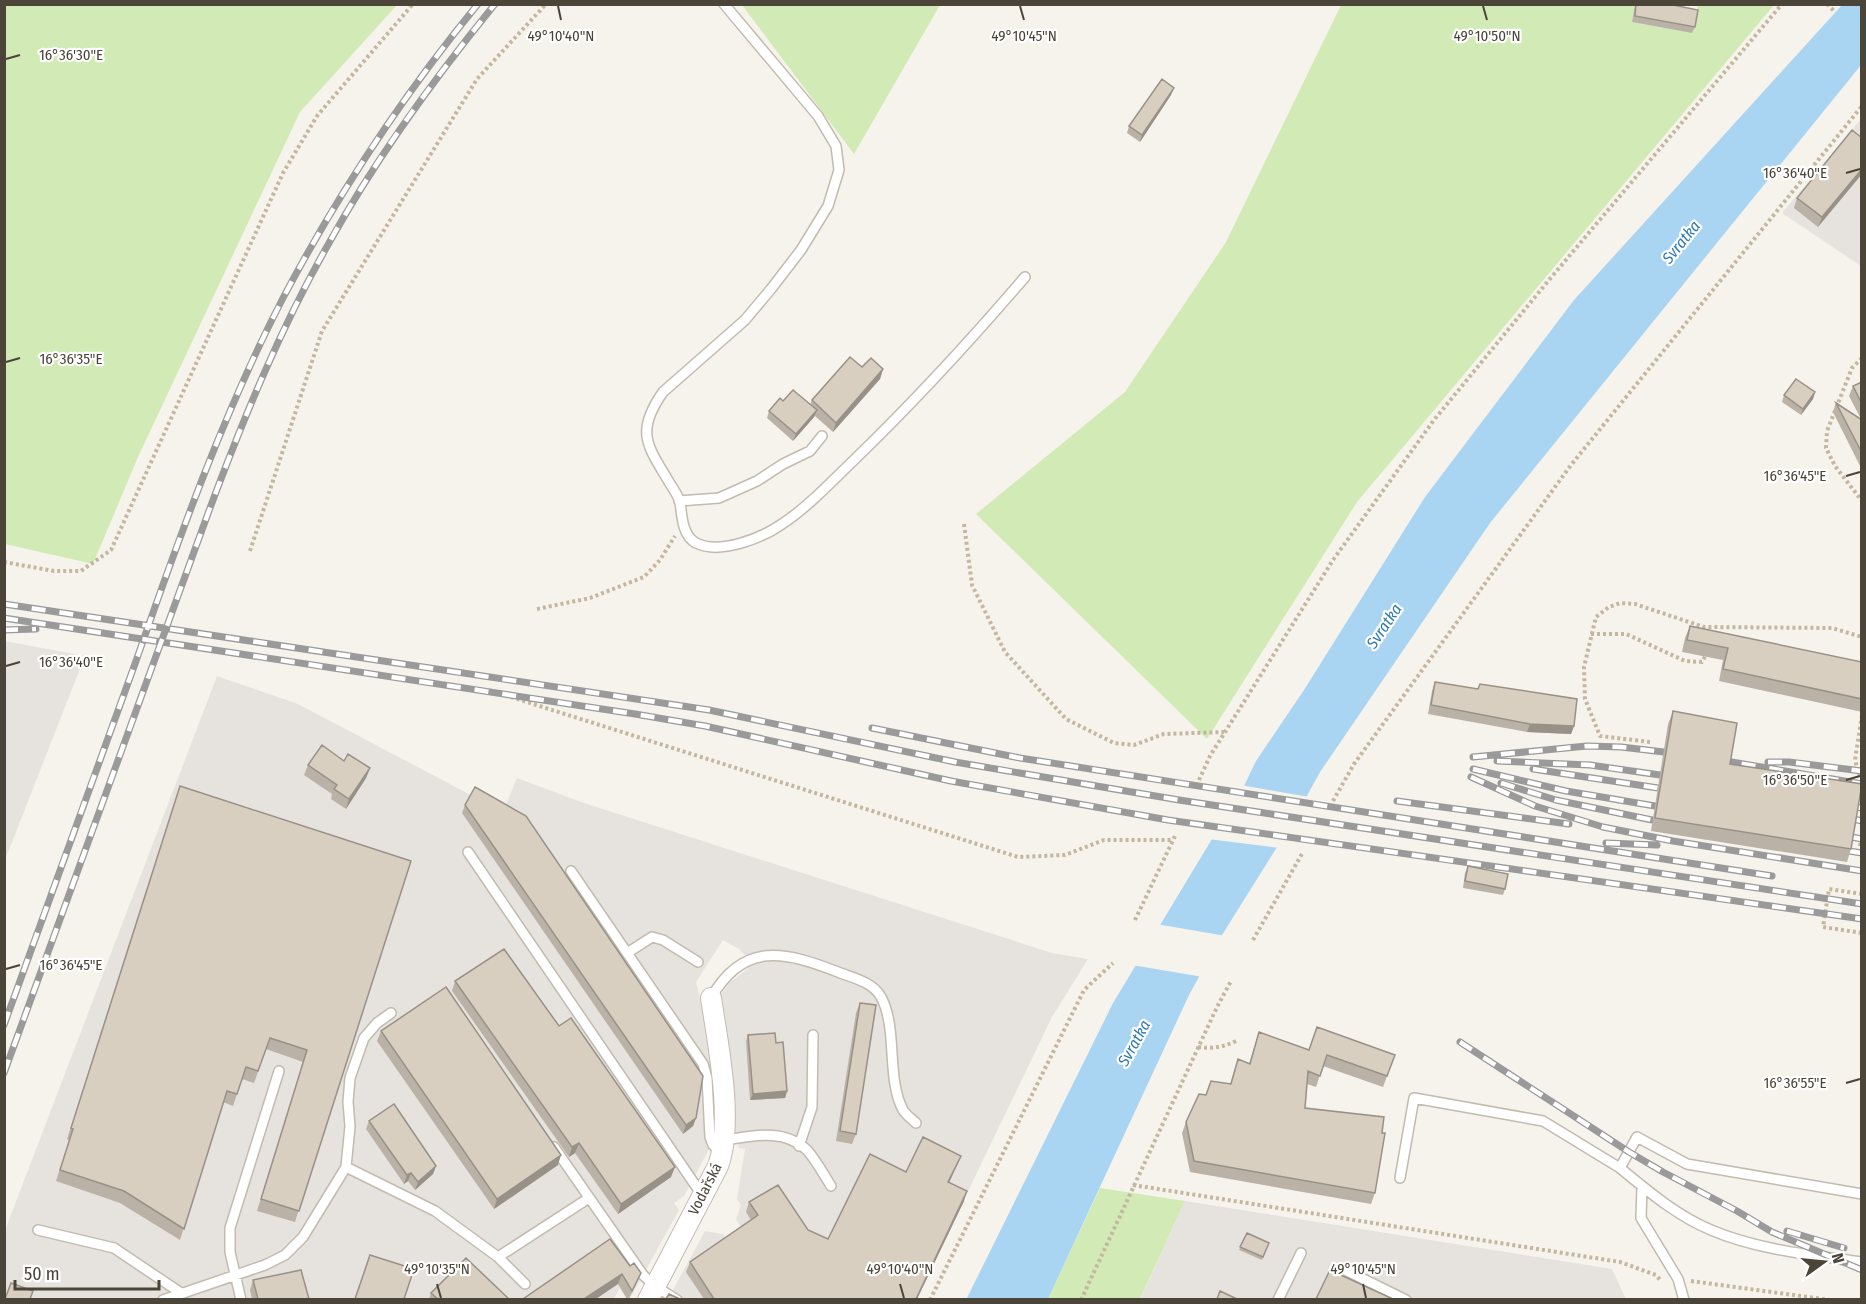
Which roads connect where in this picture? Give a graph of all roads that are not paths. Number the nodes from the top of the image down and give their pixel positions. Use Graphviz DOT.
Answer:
graph roads {
  1 [pos="724,4"];
  2 [pos="1025,277"];
  3 [pos="822,436"];
  4 [pos="680,501"];
  5 [pos="468,852"];
  6 [pos="571,871"];
  7 [pos="627,953"];
  8 [pos="698,962"];
  9 [pos="711,998"];
  10 [pos="391,1013"];
  11 [pos="813,1035"];
  12 [pos="279,1071"];
  13 [pos="916,1123"];
  14 [pos="549,1140"];
  15 [pos="799,1146"];
  16 [pos="723,1147"];
  17 [pos="346,1167"];
  18 [pos="1620,1168"];
  19 [pos="1400,1178"];
  20 [pos="1642,1185"];
  21 [pos="831,1186"];
  22 [pos="1862,1194"];
  23 [pos="702,1196"];
  24 [pos="589,1198"];
  25 [pos="38,1230"];
  26 [pos="1301,1253"];
  27 [pos="498,1257"];
  28 [pos="1862,1262"];
  29 [pos="1345,1270"];
  30 [pos="235,1275"];
  31 [pos="525,1284"];
  32 [pos="182,1293"];
  33 [pos="651,1293"];
  34 [pos="163,1299"];
  35 [pos="242,1299"];
  36 [pos="677,1299"];
  37 [pos="1278,1299"];
  38 [pos="1406,1299"];
  39 [pos="1684,1299"];
  1 -- 4 [label="lane"];
  2 -- 4 [label="lane"];
  3 -- 4 [label="lane"];
  5 -- 23 [label="lane"];
  6 -- 7 [label="lane"];
  7 -- 8 [label="lane"];
  7 -- 16 [label="lane"];
  9 -- 13 [label="lane"];
  9 -- 16 [label="street, Vodařská"];
  10 -- 17 [label="lane"];
  11 -- 15 [label="lane"];
  12 -- 30 [label="lane"];
  14 -- 24 [label="lane"];
  15 -- 16 [label="lane"];
  15 -- 21 [label="lane"];
  16 -- 23 [label="street, Vodařská"];
  17 -- 27 [label="lane"];
  17 -- 30 [label="lane"];
  18 -- 19 [label="lane"];
  18 -- 20 [label="lane"];
  18 -- 22 [label="lane"];
  20 -- 28 [label="lane"];
  20 -- 39 [label="lane"];
  23 -- 33 [label="street, Vodařská"];
  24 -- 27 [label="lane"];
  24 -- 33 [label="lane"];
  25 -- 32 [label="lane"];
  26 -- 37 [label="lane"];
  27 -- 31 [label="lane"];
  29 -- 38 [label="lane"];
  30 -- 32 [label="lane"];
  30 -- 35 [label="lane"];
  32 -- 34 [label="lane"];
  33 -- 36 [label="lane"];
}
